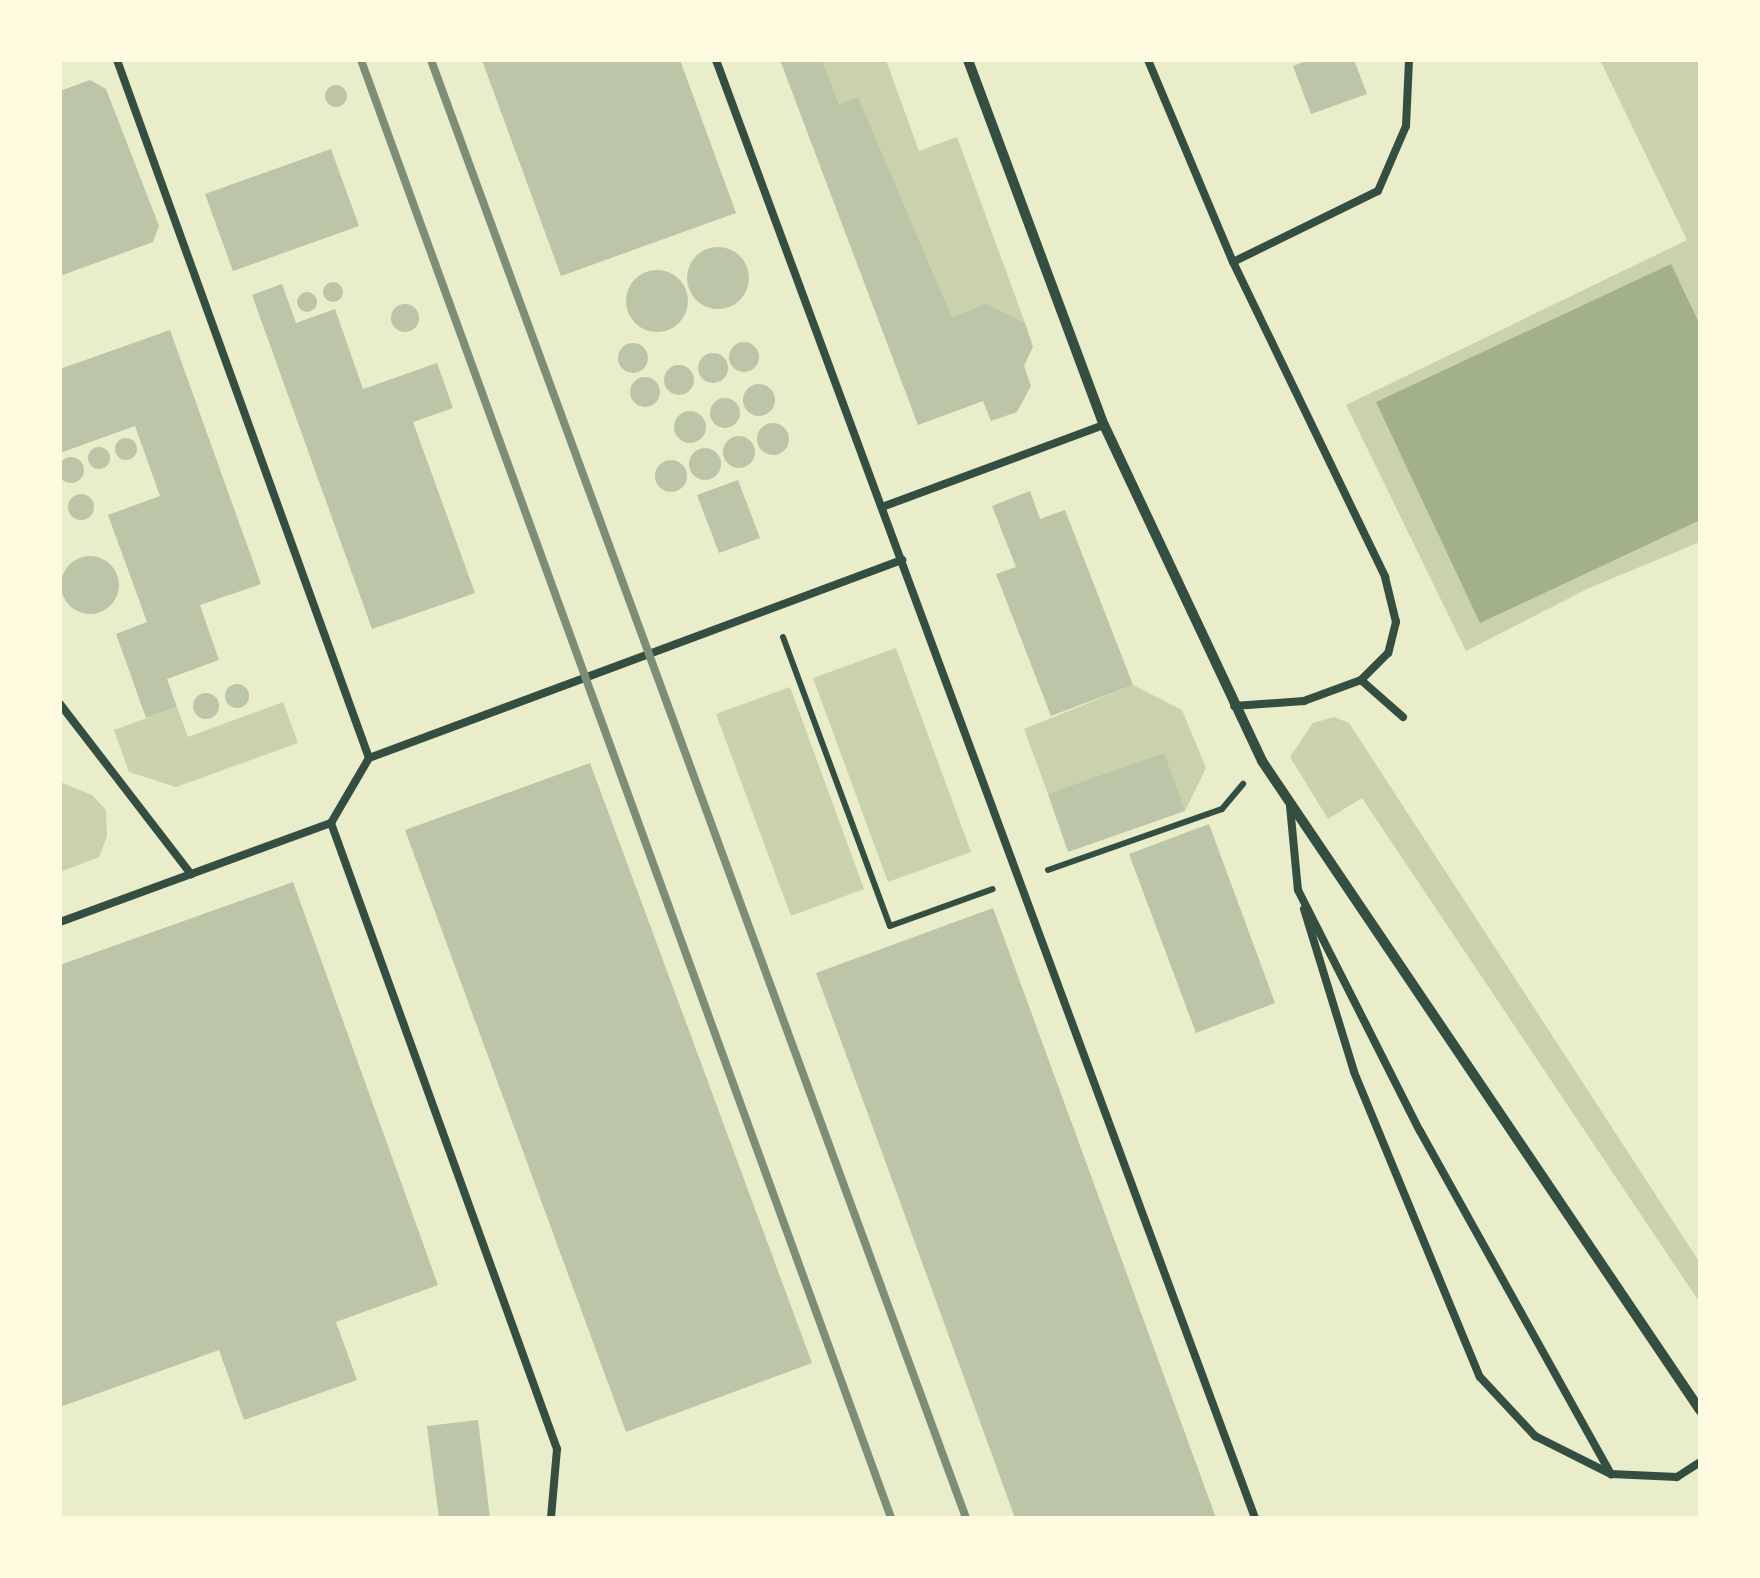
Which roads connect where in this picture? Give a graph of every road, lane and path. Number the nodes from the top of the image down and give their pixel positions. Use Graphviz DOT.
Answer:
graph roads {
  1 [pos="118,60"];
  2 [pos="716,60"];
  3 [pos="968,60"];
  4 [pos="1148,60"];
  5 [pos="1409,60"];
  6 [pos="1233,262"];
  7 [pos="1104,425"];
  8 [pos="882,506"];
  9 [pos="902,560"];
  10 [pos="1361,680"];
  11 [pos="60,704"];
  12 [pos="1234,706"];
  13 [pos="1403,717"];
  14 [pos="369,758"];
  15 [pos="1289,801"];
  16 [pos="331,823"];
  17 [pos="192,874"];
  18 [pos="1298,890"];
  19 [pos="60,922"];
  20 [pos="1700,1410"];
  21 [pos="1700,1462"];
  22 [pos="1612,1474"];
  23 [pos="551,1518"];
  24 [pos="1255,1518"];
  1 -- 14 [label="lane"];
  2 -- 8 [label="lane"];
  3 -- 7 [label="street"];
  4 -- 6 [label="lane"];
  5 -- 6 [label="lane"];
  6 -- 10 [label="lane"];
  7 -- 8 [label="lane"];
  7 -- 12 [label="street"];
  8 -- 9 [label="lane"];
  9 -- 14 [label="lane"];
  9 -- 24 [label="lane"];
  10 -- 12 [label="lane"];
  10 -- 13 [label="lane"];
  11 -- 17 [label="lane"];
  12 -- 15 [label="street"];
  14 -- 16 [label="lane"];
  15 -- 18 [label="lane"];
  15 -- 20 [label="street"];
  16 -- 17 [label="lane"];
  16 -- 23 [label="lane"];
  17 -- 19 [label="lane"];
  18 -- 22 [label="lane"];
  18 -- 22 [label="lane"];
  21 -- 22 [label="lane"];
}
